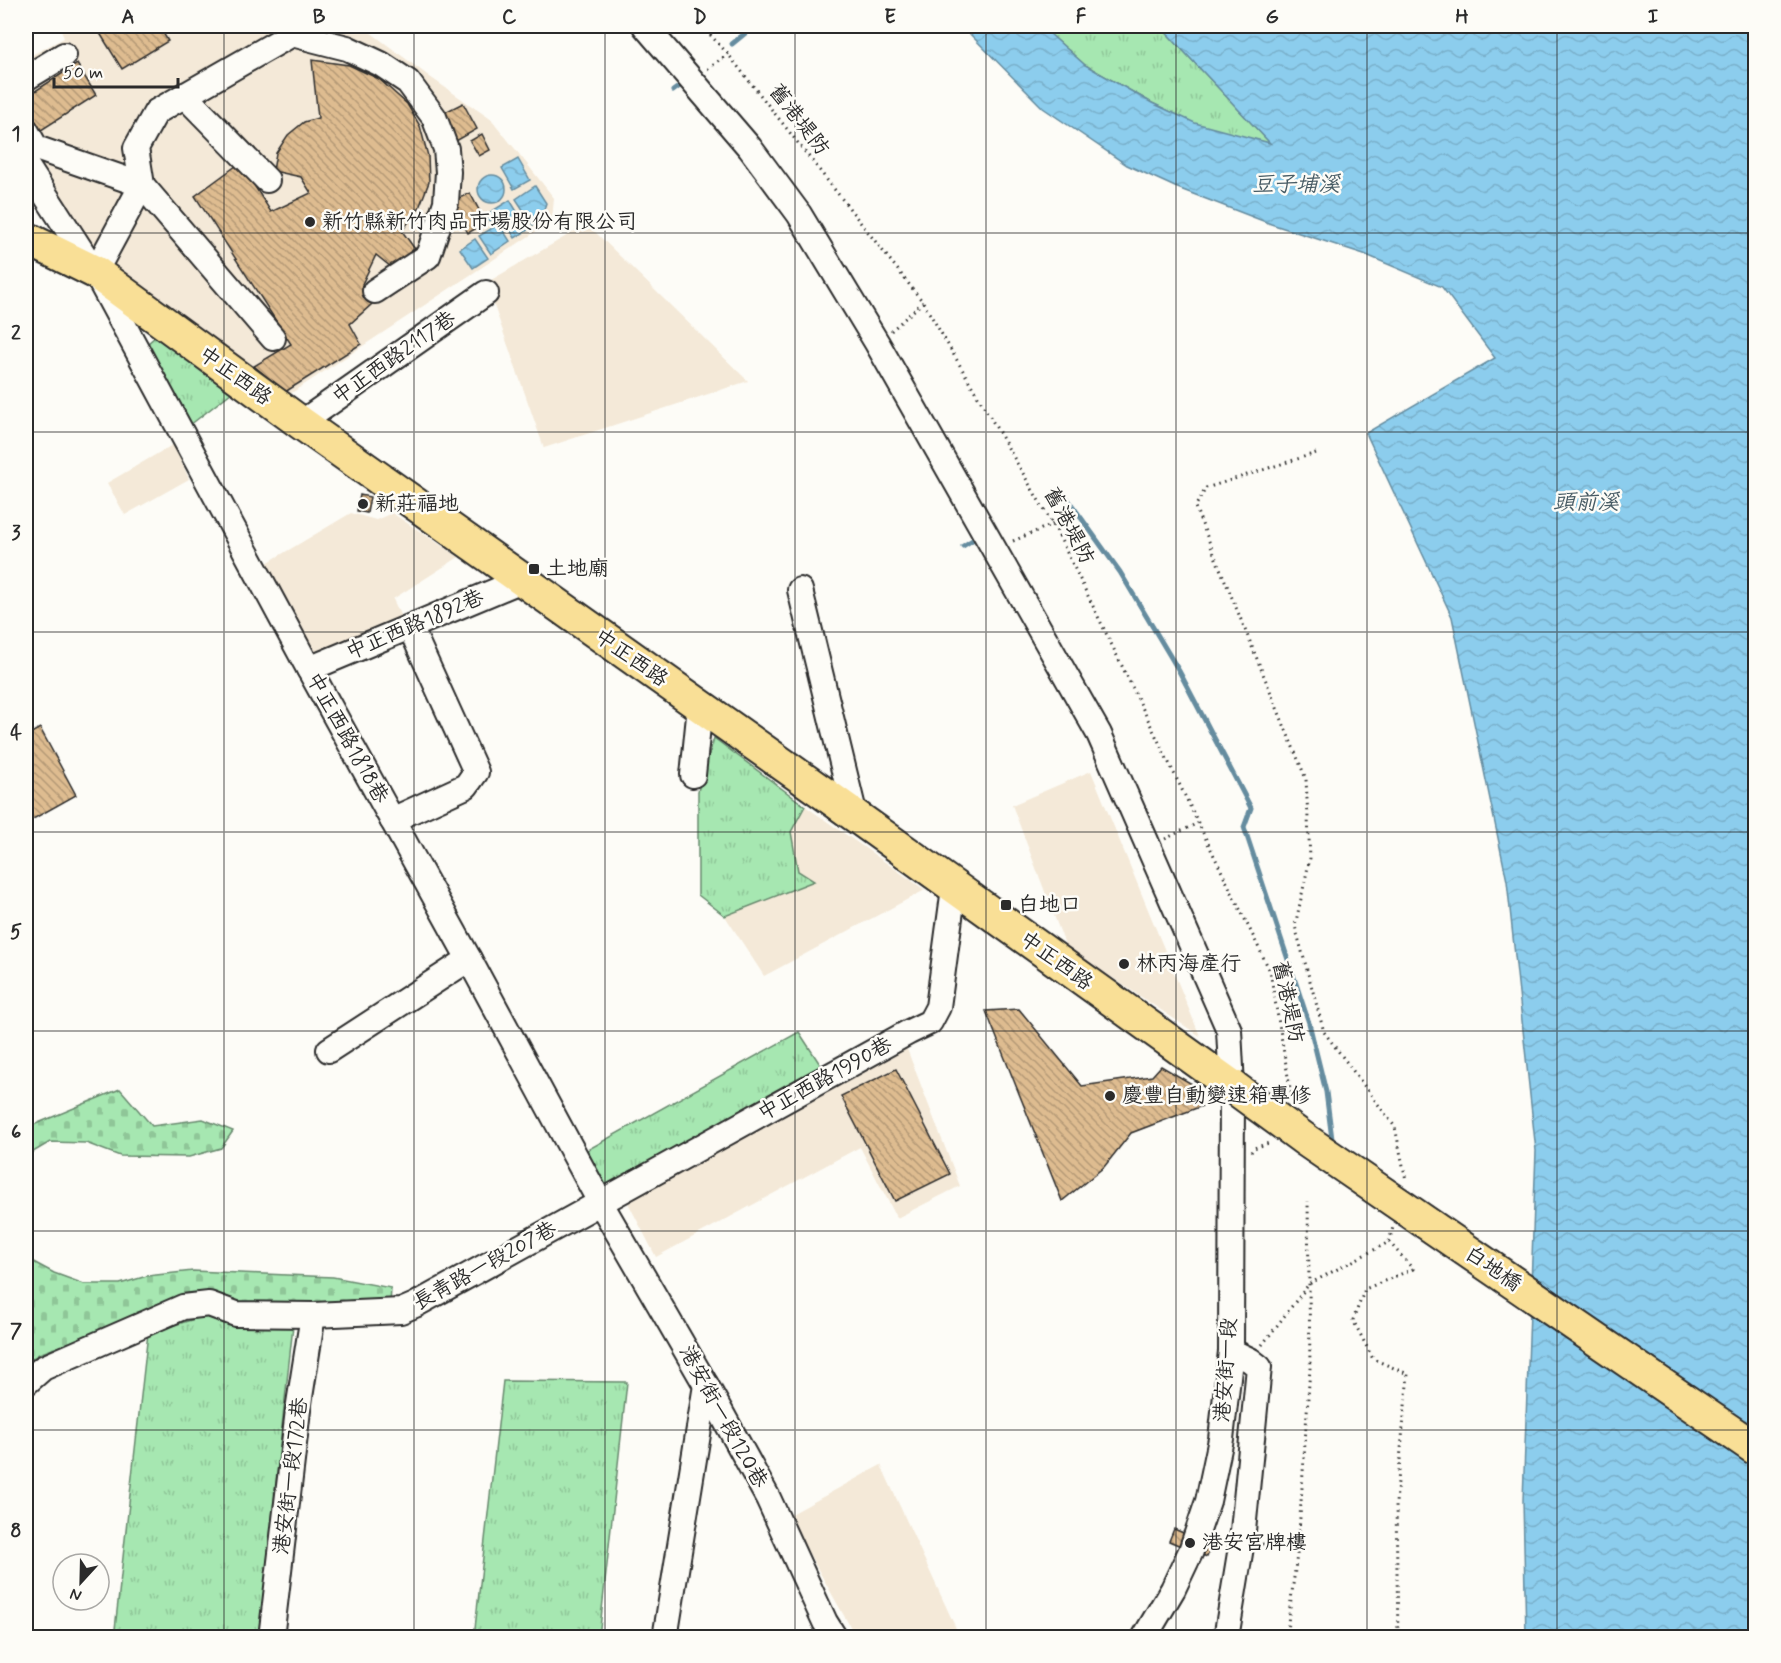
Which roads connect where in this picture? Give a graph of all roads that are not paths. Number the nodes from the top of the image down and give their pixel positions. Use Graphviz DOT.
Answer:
graph roads {
  1 [pos="645,26"];
  2 [pos="64,55"];
  3 [pos="26,78"];
  4 [pos="184,95"];
  5 [pos="26,130"];
  6 [pos="26,165"];
  7 [pos="267,180"];
  8 [pos="142,184"];
  9 [pos="26,238"];
  10 [pos="94,272"];
  11 [pos="375,291"];
  12 [pos="486,293"];
  13 [pos="273,338"];
  14 [pos="301,423"];
  15 [pos="522,580"];
  16 [pos="800,590"];
  17 [pos="410,627"];
  18 [pos="309,669"];
  19 [pos="700,706"];
  20 [pos="693,775"];
  21 [pos="855,816"];
  22 [pos="392,820"];
  23 [pos="954,888"];
  24 [pos="469,958"];
  25 [pos="329,1050"];
  26 [pos="1232,1086"];
  27 [pos="600,1203"];
  28 [pos="313,1315"];
  29 [pos="1240,1356"];
  30 [pos="26,1383"];
  31 [pos="706,1385"];
  32 [pos="1755,1449"];
  33 [pos="271,1638"];
  34 [pos="665,1638"];
  35 [pos="835,1638"];
  36 [pos="1144,1638"];
  37 [pos="1226,1638"];
  1 -- 26 [label="street, 港安街一段"];
  2 -- 3 [label="street"];
  4 -- 7 [label="street"];
  4 -- 8 [label="street"];
  4 -- 11 [label="street"];
  5 -- 8 [label="street"];
  6 -- 10 [label="street, 中正西路1818巷"];
  8 -- 10 [label="street"];
  8 -- 13 [label="street"];
  9 -- 10 [label="main road, 中正西路"];
  10 -- 14 [label="main road, 中正西路"];
  10 -- 18 [label="street, 中正西路1818巷"];
  12 -- 14 [label="street, 中正西路2117巷"];
  14 -- 15 [label="main road, 中正西路"];
  15 -- 17 [label="street, 中正西路1892巷"];
  15 -- 19 [label="main road, 中正西路"];
  16 -- 21 [label="street"];
  17 -- 18 [label="street, 中正西路1892巷"];
  17 -- 22 [label="street"];
  18 -- 22 [label="street, 中正西路1818巷"];
  19 -- 20 [label="street"];
  19 -- 21 [label="main road, 中正西路"];
  21 -- 23 [label="main road, 中正西路"];
  22 -- 24 [label="street, 中正西路1818巷"];
  23 -- 26 [label="main road, 中正西路"];
  23 -- 27 [label="street, 中正西路1990巷"];
  24 -- 25 [label="street"];
  24 -- 27 [label="street, 中正西路1818巷"];
  26 -- 29 [label="street, 港安街一段"];
  26 -- 32 [label="main road, 白地橋, bridge"];
  27 -- 28 [label="street, 長青路一段207巷"];
  27 -- 31 [label="street, 港安街一段120巷"];
  28 -- 30 [label="street, 長青路一段207巷"];
  28 -- 33 [label="street, 港安街一段172巷"];
  29 -- 36 [label="street, 港安街一段"];
  29 -- 37 [label="street"];
  31 -- 34 [label="street"];
  31 -- 35 [label="street, 港安街一段120巷"];
}
